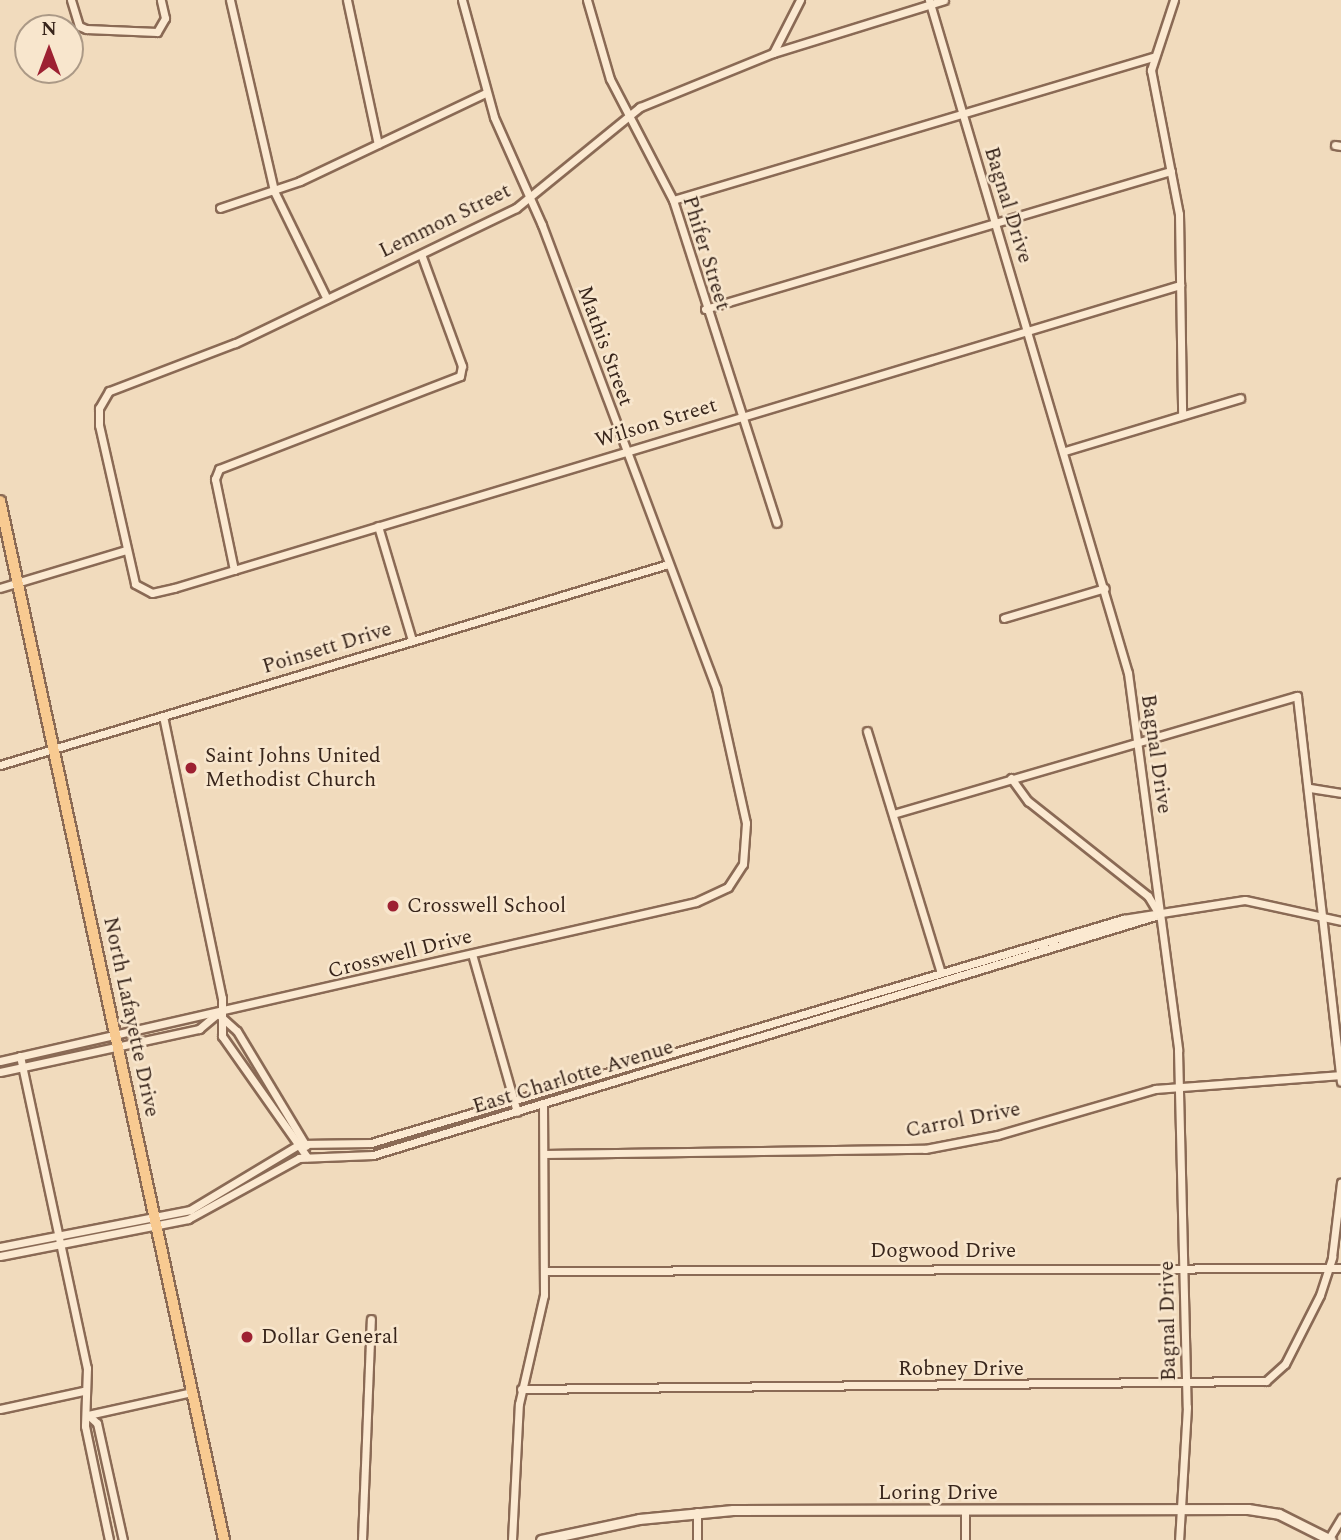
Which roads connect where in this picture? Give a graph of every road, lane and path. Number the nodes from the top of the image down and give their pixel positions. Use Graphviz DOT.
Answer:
graph roads {
  1 [pos="71,0"];
  2 [pos="161,0"];
  3 [pos="230,0"];
  4 [pos="347,0"];
  5 [pos="462,0"];
  6 [pos="587,0"];
  7 [pos="800,0"];
  8 [pos="944,0"];
  9 [pos="1174,0"];
  10 [pos="929,2"];
  11 [pos="773,53"];
  12 [pos="1153,57"];
  13 [pos="485,93"];
  14 [pos="962,113"];
  15 [pos="630,114"];
  16 [pos="378,144"];
  17 [pos="1171,171"];
  18 [pos="274,191"];
  19 [pos="530,197"];
  20 [pos="673,200"];
  21 [pos="220,208"];
  22 [pos="995,222"];
  23 [pos="421,254"];
  24 [pos="1180,285"];
  25 [pos="327,299"];
  26 [pos="705,309"];
  27 [pos="1027,330"];
  28 [pos="1240,398"];
  29 [pos="1182,415"];
  30 [pos="738,417"];
  31 [pos="625,451"];
  32 [pos="1065,451"];
  33 [pos="0,501"];
  34 [pos="777,523"];
  35 [pos="378,526"];
  36 [pos="126,550"];
  37 [pos="665,565"];
  38 [pos="234,570"];
  39 [pos="18,582"];
  40 [pos="0,588"];
  41 [pos="1105,588"];
  42 [pos="1004,618"];
  43 [pos="412,640"];
  44 [pos="163,716"];
  45 [pos="867,731"];
  46 [pos="1136,741"];
  47 [pos="53,749"];
  48 [pos="0,765"];
  49 [pos="1011,778"];
  50 [pos="1310,789"];
  51 [pos="1341,793"];
  52 [pos="893,814"];
  53 [pos="742,867"];
  54 [pos="1159,914"];
  55 [pos="1324,915"];
  56 [pos="1341,921"];
  57 [pos="472,954"];
  58 [pos="940,973"];
  59 [pos="217,1014"];
  60 [pos="116,1039"];
  61 [pos="20,1056"];
  62 [pos="0,1061"];
  63 [pos="22,1067"];
  64 [pos="0,1072"];
  65 [pos="1341,1075"];
  66 [pos="1341,1082"];
  67 [pos="1180,1087"];
  68 [pos="513,1100"];
  69 [pos="543,1104"];
  70 [pos="517,1112"];
  71 [pos="305,1143"];
  72 [pos="297,1146"];
  73 [pos="544,1154"];
  74 [pos="307,1157"];
  75 [pos="1341,1183"];
  76 [pos="1341,1189"];
  77 [pos="155,1222"];
  78 [pos="58,1235"];
  79 [pos="60,1245"];
  80 [pos="0,1247"];
  81 [pos="0,1256"];
  82 [pos="1330,1266"];
  83 [pos="1185,1267"];
  84 [pos="1341,1268"];
  85 [pos="545,1271"];
  86 [pos="371,1319"];
  87 [pos="1186,1384"];
  88 [pos="522,1389"];
  89 [pos="83,1391"];
  90 [pos="192,1392"];
  91 [pos="0,1409"];
  92 [pos="88,1415"];
  93 [pos="1181,1509"];
  94 [pos="965,1510"];
  95 [pos="696,1513"];
  96 [pos="1341,1518"];
  97 [pos="109,1540"];
  98 [pos="123,1540"];
  99 [pos="224,1540"];
  100 [pos="362,1540"];
  101 [pos="512,1540"];
  102 [pos="541,1540"];
  103 [pos="697,1540"];
  104 [pos="965,1540"];
  105 [pos="1179,1540"];
  106 [pos="1329,1540"];
  1 -- 2 [label="street"];
  3 -- 18 [label="street"];
  4 -- 16 [label="street"];
  5 -- 13 [label="street, Mathis Street"];
  6 -- 15 [label="street, Phifer Street"];
  7 -- 11 [label="street"];
  8 -- 10 [label="street, Lemmon Street"];
  9 -- 12 [label="street"];
  10 -- 11 [label="street, Lemmon Street"];
  10 -- 14 [label="street, Bagnal Drive"];
  11 -- 15 [label="street, Lemmon Street"];
  12 -- 14 [label="street"];
  12 -- 17 [label="street"];
  13 -- 16 [label="street"];
  13 -- 19 [label="street, Mathis Street"];
  14 -- 20 [label="street"];
  14 -- 22 [label="street, Bagnal Drive"];
  15 -- 19 [label="street, Lemmon Street"];
  15 -- 20 [label="street, Phifer Street"];
  16 -- 18 [label="street"];
  17 -- 22 [label="street"];
  17 -- 24 [label="street"];
  18 -- 21 [label="street"];
  18 -- 25 [label="street"];
  19 -- 23 [label="street, Lemmon Street"];
  19 -- 31 [label="street, Mathis Street"];
  20 -- 26 [label="street, Phifer Street"];
  22 -- 26 [label="street"];
  22 -- 27 [label="street, Bagnal Drive"];
  23 -- 25 [label="street, Lemmon Street"];
  23 -- 38 [label="street"];
  24 -- 27 [label="street, Wilson Street"];
  24 -- 29 [label="street"];
  25 -- 36 [label="street, Lemmon Street"];
  26 -- 30 [label="street, Phifer Street"];
  27 -- 30 [label="street, Wilson Street"];
  27 -- 32 [label="street, Bagnal Drive"];
  28 -- 29 [label="street"];
  29 -- 32 [label="street"];
  30 -- 31 [label="street, Wilson Street"];
  30 -- 34 [label="street, Phifer Street"];
  31 -- 35 [label="street, Wilson Street"];
  31 -- 37 [label="street, Mathis Street"];
  32 -- 41 [label="street, Bagnal Drive"];
  33 -- 39 [label="main road, North Lafayette Drive"];
  35 -- 38 [label="street, Wilson Street"];
  35 -- 43 [label="street"];
  36 -- 38 [label="street, Wilson Street"];
  36 -- 39 [label="street"];
  37 -- 43 [label="street, Poinsett Drive"];
  37 -- 53 [label="street, Mathis Street"];
  39 -- 40 [label="street"];
  39 -- 47 [label="main road, North Lafayette Drive"];
  41 -- 42 [label="street"];
  41 -- 46 [label="street, Bagnal Drive"];
  43 -- 44 [label="street, Poinsett Drive"];
  44 -- 47 [label="street, Poinsett Drive"];
  44 -- 59 [label="street"];
  45 -- 52 [label="street"];
  46 -- 49 [label="street"];
  46 -- 50 [label="street"];
  46 -- 54 [label="street, Bagnal Drive"];
  47 -- 48 [label="street, Poinsett Drive"];
  47 -- 60 [label="main road, North Lafayette Drive"];
  49 -- 52 [label="street"];
  49 -- 54 [label="street"];
  50 -- 51 [label="street"];
  50 -- 55 [label="street"];
  52 -- 58 [label="street"];
  53 -- 57 [label="street, Crosswell Drive"];
  54 -- 55 [label="street, East Charlotte Avenue"];
  54 -- 58 [label="street, East Charlotte Avenue"];
  54 -- 67 [label="street, Bagnal Drive"];
  54 -- 69 [label="street, East Charlotte Avenue"];
  55 -- 56 [label="street, East Charlotte Avenue"];
  55 -- 65 [label="street"];
  57 -- 59 [label="street, Crosswell Drive"];
  57 -- 68 [label="street"];
  58 -- 68 [label="street, East Charlotte Avenue"];
  59 -- 60 [label="street, Crosswell Drive"];
  59 -- 60 [label="street, Crosswell Drive"];
  59 -- 71 [label="street"];
  59 -- 72 [label="street"];
  60 -- 61 [label="street, Crosswell Drive"];
  60 -- 63 [label="street, Crosswell Drive"];
  60 -- 77 [label="main road, North Lafayette Drive"];
  61 -- 62 [label="street, Crosswell Drive"];
  61 -- 63 [label="street"];
  63 -- 64 [label="street, Crosswell Drive"];
  63 -- 78 [label="street"];
  65 -- 66 [label="street"];
  65 -- 67 [label="street, Carrol Drive"];
  67 -- 73 [label="street, Carrol Drive"];
  67 -- 83 [label="street, Bagnal Drive"];
  68 -- 70 [label="street"];
  68 -- 71 [label="street, East Charlotte Avenue"];
  69 -- 70 [label="street, East Charlotte Avenue"];
  69 -- 73 [label="street"];
  70 -- 74 [label="street, East Charlotte Avenue"];
  71 -- 72 [label="street, East Charlotte Avenue"];
  71 -- 74 [label="street"];
  72 -- 74 [label="street"];
  72 -- 77 [label="street, East Charlotte Avenue"];
  73 -- 85 [label="street"];
  74 -- 77 [label="street, East Charlotte Avenue"];
  75 -- 76 [label="street, Robney Drive"];
  76 -- 82 [label="street, Robney Drive"];
  77 -- 78 [label="street, East Charlotte Avenue"];
  77 -- 79 [label="street, East Charlotte Avenue"];
  77 -- 90 [label="main road, North Lafayette Drive"];
  78 -- 79 [label="street"];
  78 -- 80 [label="street, East Charlotte Avenue"];
  79 -- 81 [label="street, East Charlotte Avenue"];
  79 -- 89 [label="street"];
  82 -- 83 [label="street, Dogwood Drive"];
  82 -- 84 [label="street, Dogwood Drive"];
  82 -- 87 [label="street, Robney Drive"];
  83 -- 85 [label="street, Dogwood Drive"];
  83 -- 87 [label="street, Bagnal Drive"];
  85 -- 88 [label="street"];
  86 -- 100 [label="street"];
  87 -- 88 [label="street, Robney Drive"];
  87 -- 93 [label="street, Bagnal Drive"];
  88 -- 101 [label="street"];
  89 -- 91 [label="street"];
  89 -- 92 [label="street"];
  90 -- 92 [label="street"];
  90 -- 99 [label="main road, North Lafayette Drive"];
  92 -- 97 [label="street"];
  92 -- 98 [label="street"];
  93 -- 94 [label="street, Loring Drive"];
  93 -- 105 [label="street, Bagnal Drive"];
  93 -- 106 [label="street, Loring Drive"];
  94 -- 95 [label="street, Loring Drive"];
  94 -- 104 [label="street"];
  95 -- 102 [label="street, Loring Drive"];
  95 -- 103 [label="street"];
  96 -- 106 [label="street"];
}
